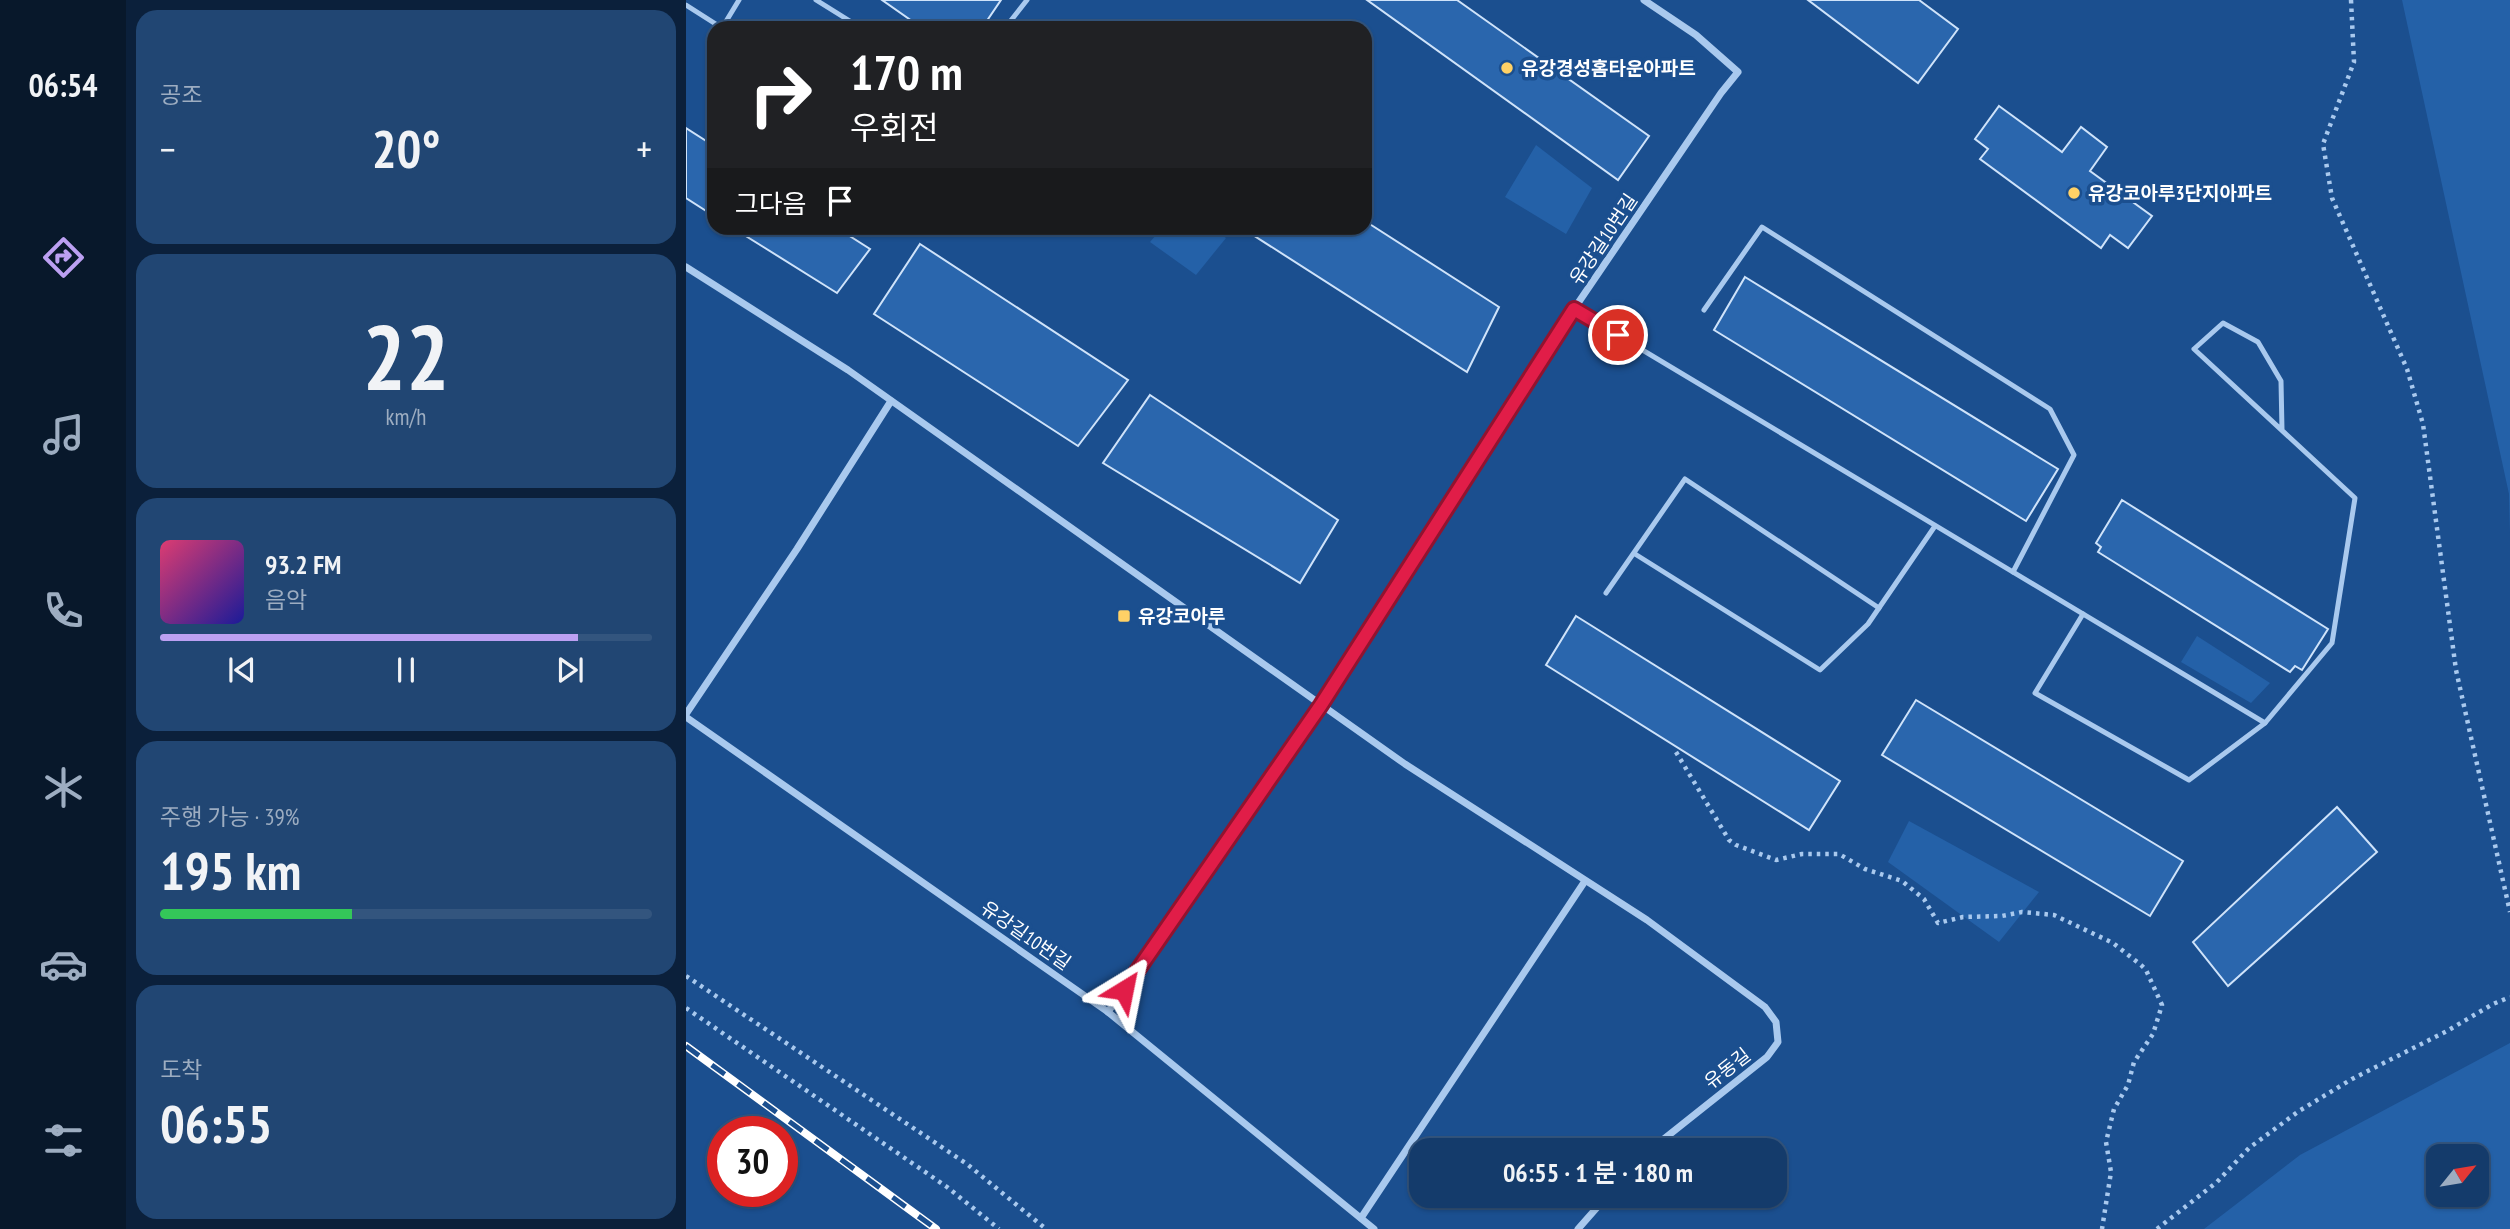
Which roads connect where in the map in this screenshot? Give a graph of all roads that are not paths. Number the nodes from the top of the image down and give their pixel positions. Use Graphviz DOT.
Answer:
graph roads {
  1 [pos="738,0"];
  2 [pos="816,0"];
  3 [pos="1027,0"];
  4 [pos="1644,0"];
  5 [pos="686,5"];
  6 [pos="711,21"];
  7 [pos="726,21"];
  8 [pos="850,21"];
  9 [pos="1010,21"];
  10 [pos="686,267"];
  11 [pos="1574,309"];
  12 [pos="1704,310"];
  13 [pos="891,401"];
  14 [pos="2283,430"];
  15 [pos="1935,526"];
  16 [pos="1635,554"];
  17 [pos="2013,572"];
  18 [pos="1606,593"];
  19 [pos="1879,608"];
  20 [pos="2083,614"];
  21 [pos="1321,705"];
  22 [pos="686,715"];
  23 [pos="2265,723"];
  24 [pos="1585,881"];
  25 [pos="1108,1012"];
  26 [pos="1665,1138"];
  27 [pos="1597,1208"];
  28 [pos="1361,1218"];
  29 [pos="1374,1229"];
  30 [pos="1578,1229"];
  1 -- 7 [label="lane"];
  2 -- 8 [label="lane"];
  3 -- 9 [label="lane"];
  4 -- 11 [label="street, 유강길10번길"];
  5 -- 6 [label="lane"];
  10 -- 13 [label="street"];
  11 -- 15 [label="lane"];
  11 -- 21 [label="street, 유강길10번길"];
  12 -- 17 [label="lane"];
  13 -- 21 [label="street"];
  13 -- 22 [label="street"];
  14 -- 14 [label="lane"];
  14 -- 23 [label="lane"];
  15 -- 17 [label="lane"];
  15 -- 19 [label="lane"];
  16 -- 18 [label="lane"];
  16 -- 19 [label="lane"];
  16 -- 19 [label="lane"];
  17 -- 20 [label="lane"];
  20 -- 23 [label="lane"];
  20 -- 23 [label="lane"];
  21 -- 24 [label="street"];
  21 -- 25 [label="street, 유강길10번길"];
  22 -- 25 [label="street, 유강길10번길"];
  24 -- 26 [label="street, 유동길"];
  24 -- 28 [label="street"];
  25 -- 28 [label="street"];
  27 -- 30 [label="street"];
  28 -- 29 [label="street"];
}
